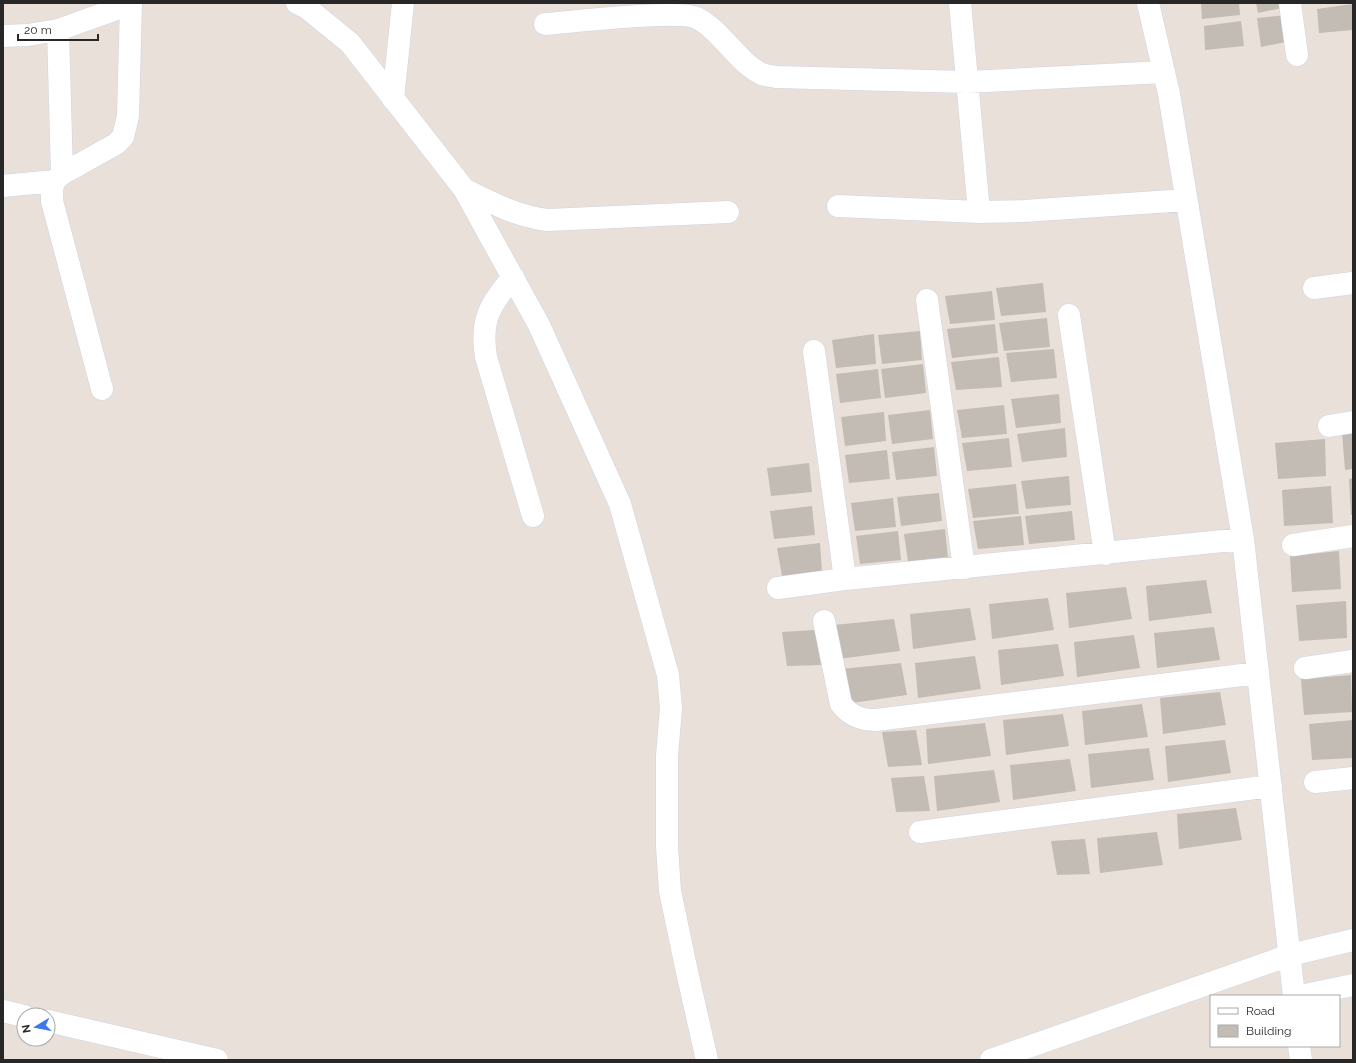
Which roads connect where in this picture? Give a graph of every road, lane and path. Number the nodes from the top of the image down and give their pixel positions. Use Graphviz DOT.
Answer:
graph roads {
  1 [pos="297,3"];
  2 [pos="403,3"];
  3 [pos="960,3"];
  4 [pos="1148,3"];
  5 [pos="1290,3"];
  6 [pos="131,4"];
  7 [pos="545,24"];
  8 [pos="58,30"];
  9 [pos="3,36"];
  10 [pos="1297,55"];
  11 [pos="1164,72"];
  12 [pos="967,82"];
  13 [pos="393,99"];
  14 [pos="58,178"];
  15 [pos="3,186"];
  16 [pos="464,189"];
  17 [pos="1186,200"];
  18 [pos="838,206"];
  19 [pos="728,212"];
  20 [pos="979,212"];
  21 [pos="513,277"];
  22 [pos="1353,283"];
  23 [pos="1314,288"];
  24 [pos="927,300"];
  25 [pos="1069,315"];
  26 [pos="814,351"];
  27 [pos="102,389"];
  28 [pos="1353,422"];
  29 [pos="1329,426"];
  30 [pos="533,516"];
  31 [pos="1353,536"];
  32 [pos="1243,539"];
  33 [pos="1293,545"];
  34 [pos="1105,554"];
  35 [pos="964,568"];
  36 [pos="845,579"];
  37 [pos="778,588"];
  38 [pos="824,621"];
  39 [pos="1353,661"];
  40 [pos="1305,668"];
  41 [pos="1258,673"];
  42 [pos="1353,778"];
  43 [pos="1315,782"];
  44 [pos="1271,786"];
  45 [pos="920,832"];
  46 [pos="1353,940"];
  47 [pos="1290,955"];
  48 [pos="1353,985"];
  49 [pos="1294,995"];
  50 [pos="1305,995"];
  51 [pos="3,1011"];
  52 [pos="16,1014"];
  53 [pos="56,1023"];
  54 [pos="1299,1047"];
  55 [pos="217,1060"];
  56 [pos="707,1060"];
  57 [pos="991,1060"];
  58 [pos="1301,1060"];
  1 -- 13 [label="street"];
  2 -- 13 [label="street"];
  3 -- 12 [label="street"];
  4 -- 11 [label="street"];
  5 -- 10 [label="street"];
  6 -- 8 [label="street"];
  6 -- 14 [label="street"];
  7 -- 12 [label="street"];
  8 -- 9 [label="street"];
  8 -- 14 [label="street"];
  11 -- 12 [label="street"];
  11 -- 17 [label="street"];
  12 -- 20 [label="street"];
  13 -- 16 [label="street"];
  14 -- 15 [label="street"];
  14 -- 27 [label="street"];
  16 -- 19 [label="street"];
  16 -- 21 [label="street"];
  17 -- 20 [label="street"];
  17 -- 32 [label="street"];
  18 -- 20 [label="street"];
  21 -- 30 [label="street"];
  21 -- 56 [label="street"];
  22 -- 23 [label="street"];
  24 -- 35 [label="street"];
  25 -- 34 [label="street"];
  26 -- 36 [label="street"];
  28 -- 29 [label="street"];
  31 -- 33 [label="street"];
  32 -- 34 [label="street"];
  32 -- 41 [label="street"];
  34 -- 35 [label="street"];
  35 -- 36 [label="street"];
  36 -- 37 [label="street"];
  38 -- 41 [label="street"];
  39 -- 40 [label="street"];
  41 -- 44 [label="street"];
  42 -- 43 [label="street"];
  44 -- 45 [label="street"];
  44 -- 47 [label="street"];
  46 -- 47 [label="street"];
  47 -- 49 [label="street"];
  47 -- 57 [label="street"];
  48 -- 50 [label="street"];
  51 -- 52 [label="street"];
  53 -- 55 [label="street"];
  54 -- 58 [label="street"];
}
